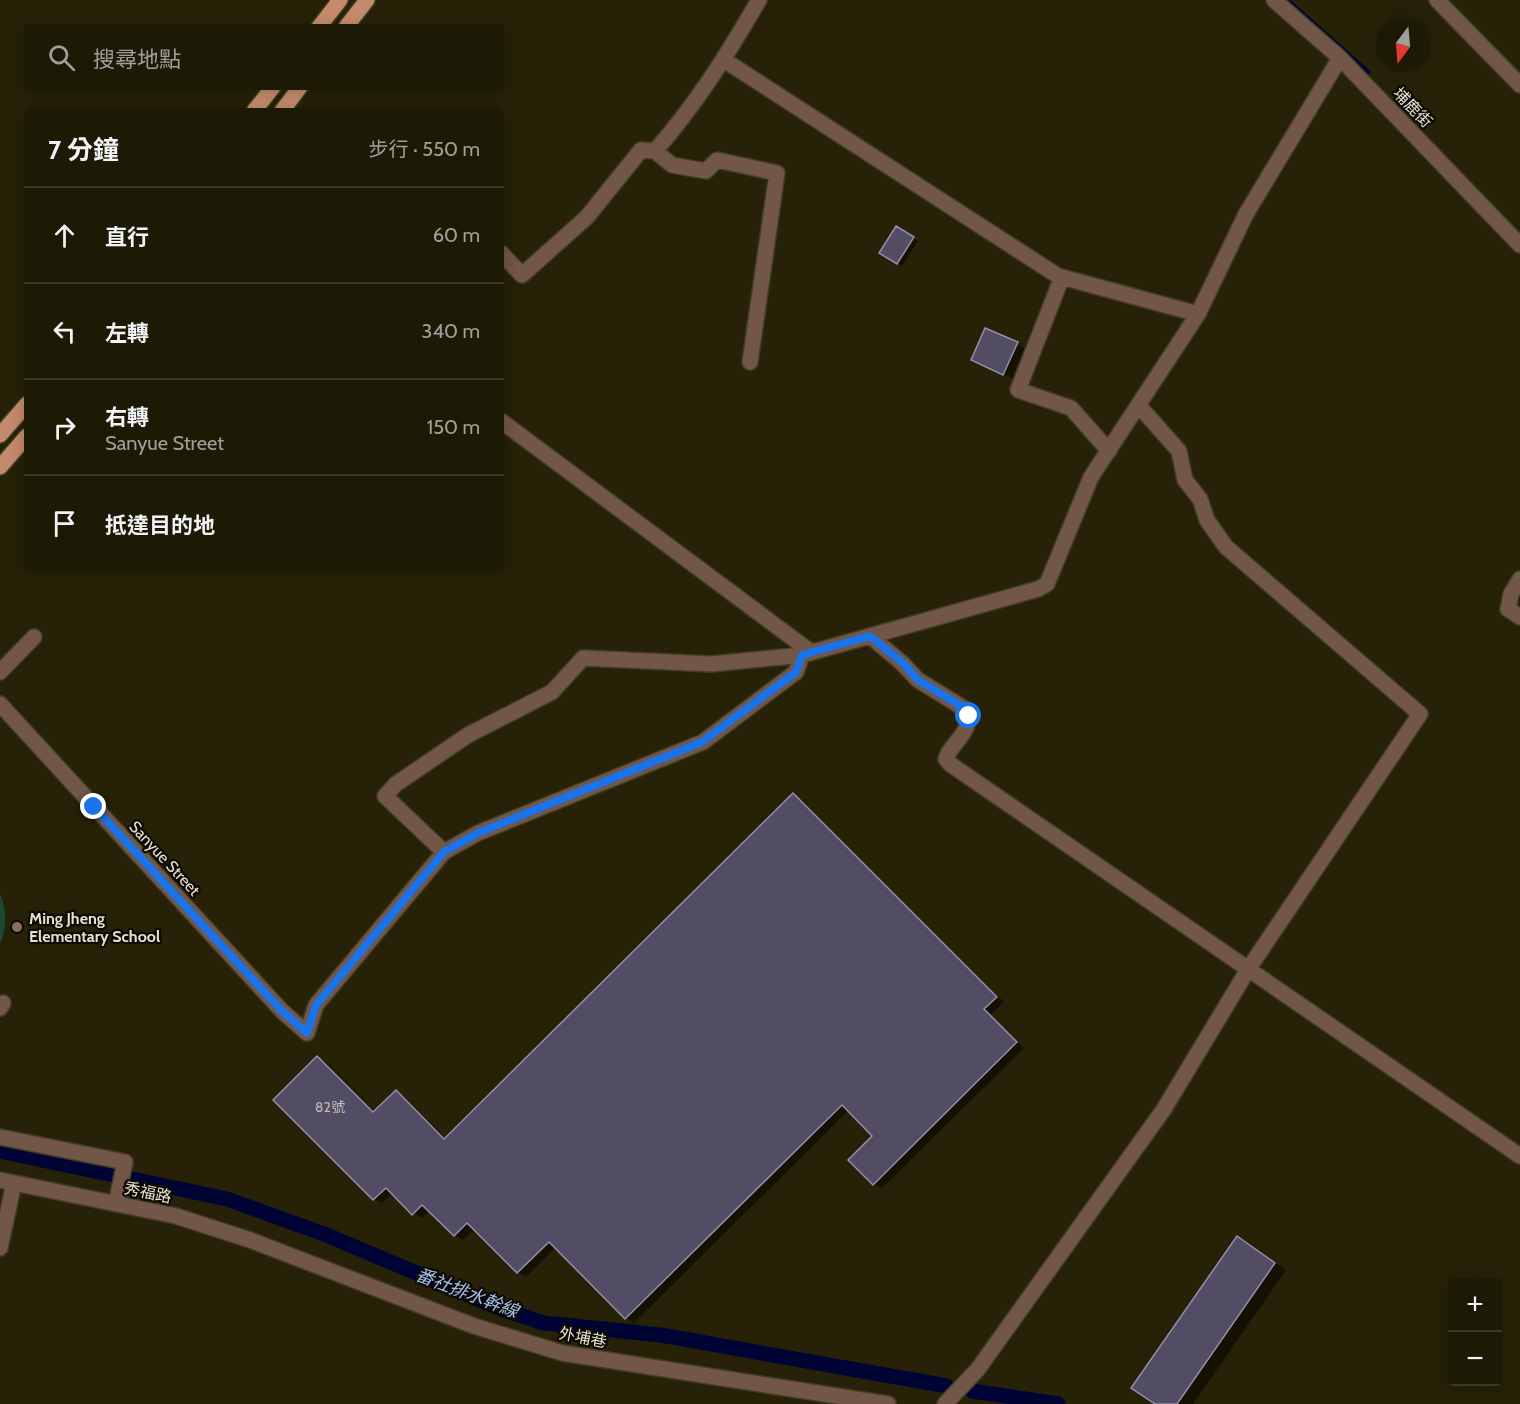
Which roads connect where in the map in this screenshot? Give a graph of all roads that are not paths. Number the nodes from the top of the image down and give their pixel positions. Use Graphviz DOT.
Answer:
graph roads {
  1 [pos="340,0"];
  2 [pos="367,0"];
  3 [pos="759,0"];
  4 [pos="1274,0"];
  5 [pos="1437,0"];
  6 [pos="321,24"];
  7 [pos="348,24"];
  8 [pos="1340,58"];
  9 [pos="724,60"];
  10 [pos="1520,85"];
  11 [pos="271,90"];
  12 [pos="298,90"];
  13 [pos="257,108"];
  14 [pos="284,108"];
  15 [pos="656,151"];
  16 [pos="1520,245"];
  17 [pos="504,256"];
  18 [pos="1062,277"];
  19 [pos="1198,314"];
  20 [pos="750,362"];
  21 [pos="1138,406"];
  22 [pos="24,407"];
  23 [pos="504,423"];
  24 [pos="0,435"];
  25 [pos="24,439"];
  26 [pos="1109,451"];
  27 [pos="0,467"];
  28 [pos="1520,579"];
  29 [pos="1520,617"];
  30 [pos="870,636"];
  31 [pos="34,637"];
  32 [pos="807,653"];
  33 [pos="0,672"];
  34 [pos="0,704"];
  35 [pos="444,852"];
  36 [pos="1249,968"];
  37 [pos="0,1137"];
  38 [pos="1520,1156"];
  39 [pos="7,1182"];
  40 [pos="116,1204"];
  41 [pos="0,1248"];
  42 [pos="284,1253"];
  43 [pos="888,1404"];
  44 [pos="945,1404"];
  1 -- 6 [label="main road"];
  2 -- 7 [label="main road"];
  3 -- 9 [label="street"];
  4 -- 8 [label="street, 埔鹿街"];
  5 -- 10 [label="street"];
  8 -- 16 [label="street, 埔鹿街"];
  8 -- 19 [label="street"];
  9 -- 15 [label="street"];
  9 -- 18 [label="street"];
  11 -- 13 [label="main road"];
  12 -- 14 [label="main road"];
  15 -- 17 [label="street"];
  15 -- 20 [label="street"];
  18 -- 19 [label="street"];
  18 -- 26 [label="street"];
  19 -- 21 [label="street"];
  21 -- 26 [label="street"];
  21 -- 36 [label="street"];
  22 -- 24 [label="main road"];
  23 -- 32 [label="street"];
  25 -- 27 [label="main road"];
  26 -- 30 [label="street"];
  28 -- 29 [label="street"];
  30 -- 32 [label="street"];
  30 -- 36 [label="street"];
  31 -- 33 [label="street"];
  32 -- 35 [label="street"];
  32 -- 35 [label="street"];
  34 -- 35 [label="street, Sanyue Street"];
  36 -- 38 [label="street"];
  36 -- 44 [label="street"];
  37 -- 40 [label="street"];
  39 -- 40 [label="street, 秀福路"];
  39 -- 41 [label="street"];
  40 -- 42 [label="street, 秀福路"];
  42 -- 43 [label="street, 外埔巷"];
}
